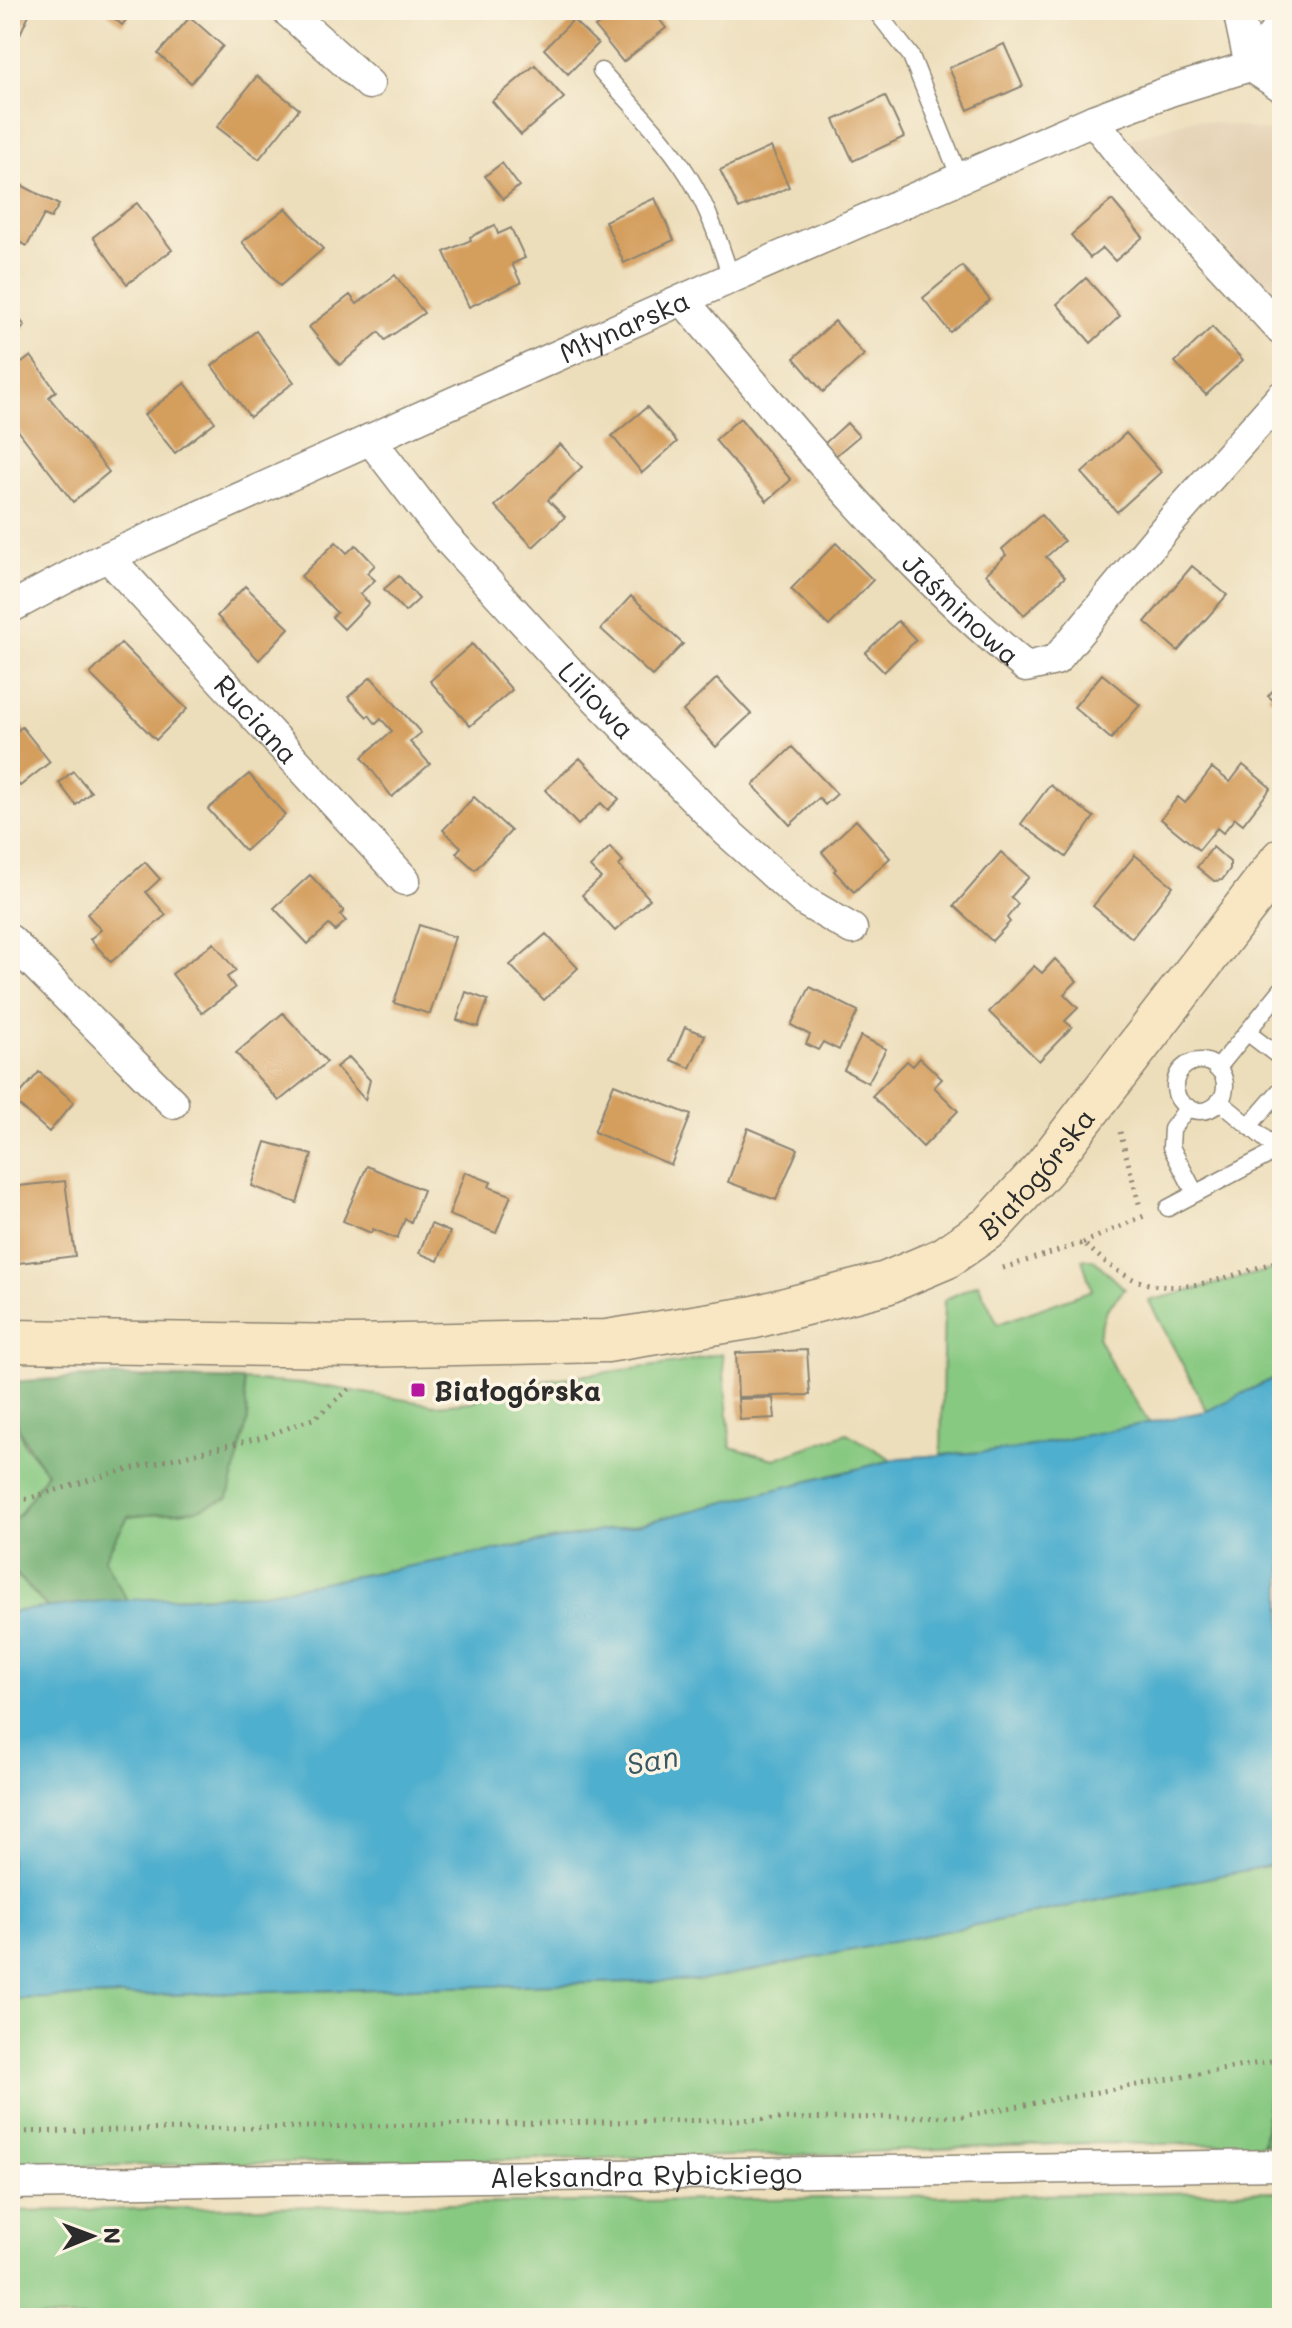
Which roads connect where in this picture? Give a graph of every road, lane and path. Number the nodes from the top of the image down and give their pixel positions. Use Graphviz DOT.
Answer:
graph roads {
  1 [pos="286,10"];
  2 [pos="875,10"];
  3 [pos="1238,10"];
  4 [pos="1282,22"];
  5 [pos="1250,66"];
  6 [pos="601,71"];
  7 [pos="369,84"];
  8 [pos="1282,87"];
  9 [pos="1093,120"];
  10 [pos="960,178"];
  11 [pos="731,278"];
  12 [pos="683,300"];
  13 [pos="1282,331"];
  14 [pos="1282,396"];
  15 [pos="370,439"];
  16 [pos="108,557"];
  17 [pos="10,608"];
  18 [pos="1282,859"];
  19 [pos="405,880"];
  20 [pos="852,929"];
  21 [pos="10,940"];
  22 [pos="1282,989"];
  23 [pos="1248,1033"];
  24 [pos="1282,1059"];
  25 [pos="1217,1069"];
  26 [pos="1282,1088"];
  27 [pos="1219,1101"];
  28 [pos="173,1103"];
  29 [pos="1188,1107"];
  30 [pos="1249,1126"];
  31 [pos="1278,1150"];
  32 [pos="1195,1193"];
  33 [pos="1168,1208"];
  34 [pos="1083,1243"];
  35 [pos="1282,1260"];
  36 [pos="994,1271"];
  37 [pos="10,1341"];
  38 [pos="355,1384"];
  39 [pos="10,1504"];
  40 [pos="1282,2059"];
  41 [pos="10,2132"];
  42 [pos="1282,2165"];
  43 [pos="10,2184"];
  1 -- 7 [label="street"];
  2 -- 10 [label="lane"];
  3 -- 5 [label="street"];
  4 -- 5 [label="street"];
  5 -- 8 [label="street"];
  5 -- 9 [label="street, Młynarska"];
  6 -- 11 [label="lane"];
  9 -- 10 [label="street, Młynarska"];
  9 -- 13 [label="street"];
  10 -- 11 [label="street, Młynarska"];
  11 -- 12 [label="street, Młynarska"];
  12 -- 14 [label="street, Jaśminowa"];
  12 -- 15 [label="street, Młynarska"];
  15 -- 16 [label="street, Młynarska"];
  15 -- 20 [label="street, Liliowa"];
  16 -- 17 [label="street, Młynarska"];
  16 -- 19 [label="street, Ruciana"];
  18 -- 37 [label="street, Białogórska"];
  21 -- 28 [label="street"];
  22 -- 23 [label="lane"];
  23 -- 24 [label="lane"];
  23 -- 25 [label="lane"];
  25 -- 27 [label="lane"];
  25 -- 29 [label="lane"];
  26 -- 30 [label="lane"];
  27 -- 29 [label="lane"];
  27 -- 30 [label="lane"];
  29 -- 32 [label="lane"];
  30 -- 31 [label="lane"];
  31 -- 32 [label="lane"];
  32 -- 33 [label="lane"];
  33 -- 34 [label="path"];
  34 -- 35 [label="path"];
  34 -- 36 [label="path"];
  38 -- 39 [label="path"];
  40 -- 41 [label="path"];
  42 -- 43 [label="street, Aleksandra Rybickiego"];
}
